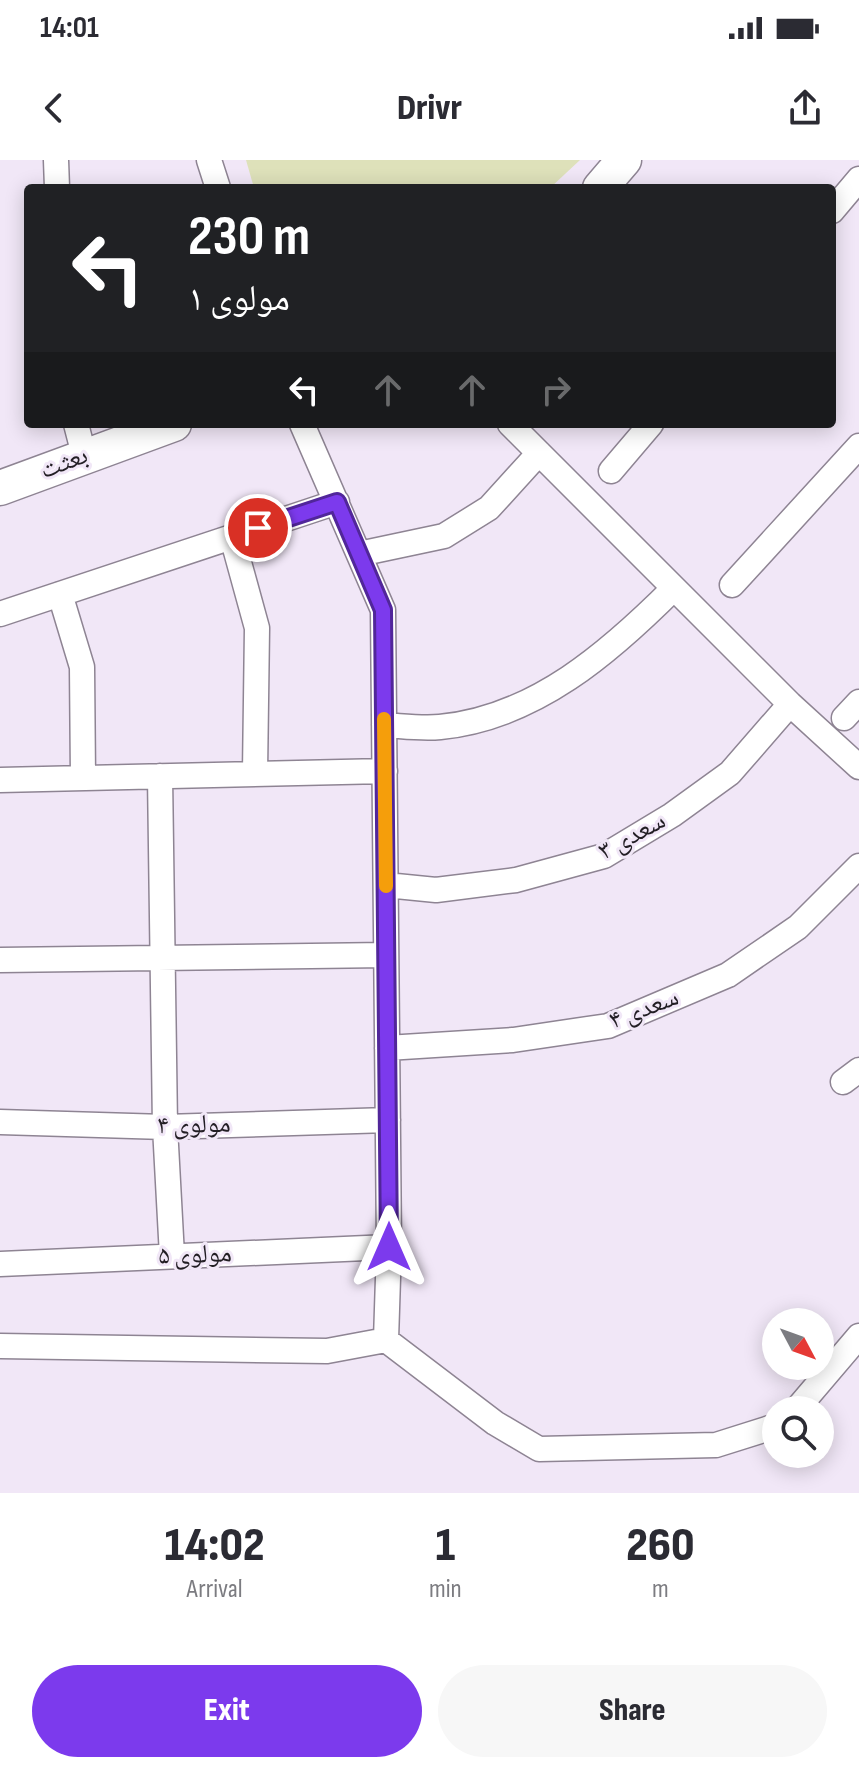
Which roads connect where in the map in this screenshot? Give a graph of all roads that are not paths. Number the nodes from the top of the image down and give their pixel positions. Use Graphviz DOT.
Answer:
graph roads {
  1 [pos="56,160"];
  2 [pos="209,160"];
  3 [pos="624,160"];
  4 [pos="859,179"];
  5 [pos="57,184"];
  6 [pos="217,184"];
  7 [pos="603,184"];
  8 [pos="836,206"];
  9 [pos="150,428"];
  10 [pos="304,428"];
  11 [pos="514,428"];
  12 [pos="648,428"];
  13 [pos="80,440"];
  14 [pos="859,446"];
  15 [pos="539,453"];
  16 [pos="611,471"];
  17 [pos="0,488"];
  18 [pos="337,502"];
  19 [pos="232,537"];
  20 [pos="359,554"];
  21 [pos="732,585"];
  22 [pos="674,588"];
  23 [pos="60,594"];
  24 [pos="0,614"];
  25 [pos="790,704"];
  26 [pos="384,725"];
  27 [pos="859,767"];
  28 [pos="385,771"];
  29 [pos="255,773"];
  30 [pos="160,776"];
  31 [pos="83,778"];
  32 [pos="0,780"];
  33 [pos="859,866"];
  34 [pos="386,885"];
  35 [pos="386,955"];
  36 [pos="162,958"];
  37 [pos="0,960"];
  38 [pos="387,1048"];
  39 [pos="388,1120"];
  40 [pos="0,1122"];
  41 [pos="165,1127"];
  42 [pos="389,1247"];
  43 [pos="172,1256"];
  44 [pos="0,1264"];
  45 [pos="859,1336"];
  46 [pos="386,1340"];
  47 [pos="0,1346"];
  48 [pos="808,1396"];
  49 [pos="762,1430"];
  1 -- 5 [label="street"];
  2 -- 6 [label="street"];
  3 -- 7 [label="street"];
  4 -- 8 [label="street"];
  9 -- 13 [label="street, بعثت"];
  10 -- 18 [label="street"];
  11 -- 15 [label="street"];
  12 -- 16 [label="street"];
  13 -- 17 [label="street, بعثت"];
  14 -- 21 [label="street"];
  15 -- 20 [label="street"];
  15 -- 22 [label="street"];
  18 -- 19 [label="street"];
  18 -- 20 [label="street"];
  19 -- 23 [label="street"];
  19 -- 29 [label="street"];
  20 -- 26 [label="street"];
  22 -- 25 [label="street"];
  22 -- 26 [label="street"];
  23 -- 24 [label="street"];
  23 -- 31 [label="street"];
  25 -- 27 [label="street"];
  25 -- 34 [label="street, سعدی ۳"];
  26 -- 28 [label="street"];
  28 -- 29 [label="street"];
  28 -- 34 [label="street"];
  29 -- 30 [label="street"];
  30 -- 31 [label="street"];
  30 -- 36 [label="street"];
  31 -- 32 [label="street"];
  33 -- 38 [label="street, سعدی ۴"];
  34 -- 35 [label="street"];
  35 -- 36 [label="street"];
  35 -- 38 [label="street"];
  36 -- 37 [label="street"];
  36 -- 41 [label="street"];
  38 -- 39 [label="street"];
  39 -- 41 [label="street, مولوی ۴"];
  39 -- 42 [label="street"];
  40 -- 41 [label="street, مولوی ۴"];
  41 -- 43 [label="street"];
  42 -- 43 [label="street, مولوی ۵"];
  42 -- 46 [label="street"];
  43 -- 44 [label="street, مولوی ۵"];
  45 -- 48 [label="street"];
  46 -- 47 [label="street"];
  46 -- 49 [label="street"];
}
